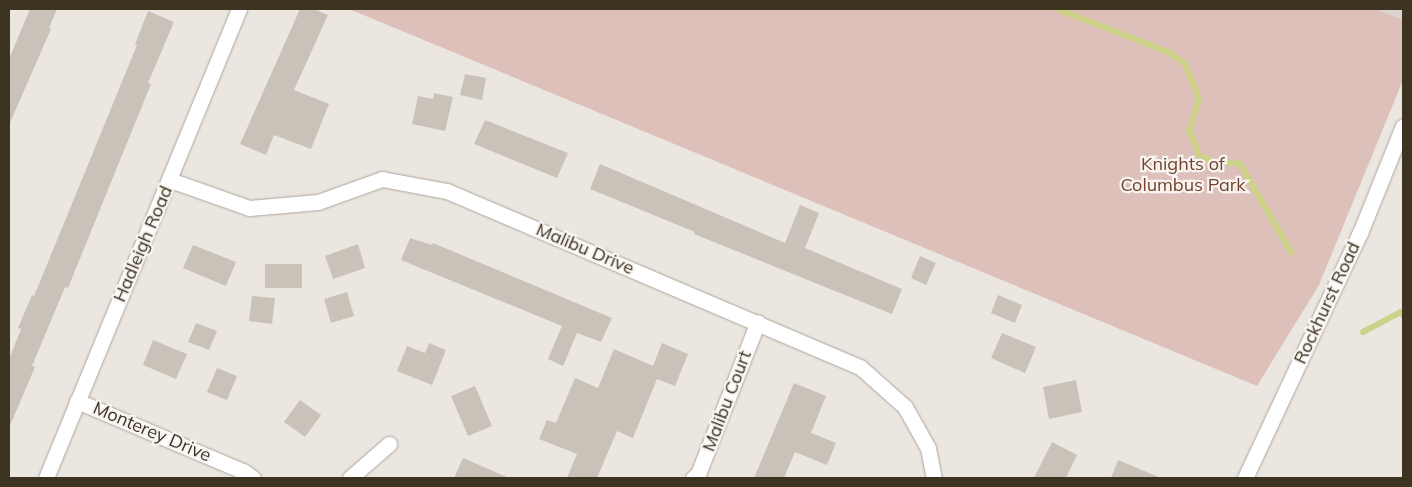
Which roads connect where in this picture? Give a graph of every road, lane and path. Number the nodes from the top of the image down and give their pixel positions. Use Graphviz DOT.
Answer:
graph roads {
  1 [pos="239,9"];
  2 [pos="1403,126"];
  3 [pos="170,180"];
  4 [pos="758,322"];
  5 [pos="77,401"];
  6 [pos="389,444"];
  7 [pos="46,478"];
  8 [pos="253,478"];
  9 [pos="350,478"];
  10 [pos="693,478"];
  11 [pos="934,478"];
  12 [pos="1245,478"];
  1 -- 3 [label="street, Hadleigh Road"];
  2 -- 12 [label="street, Rockhurst Road"];
  3 -- 4 [label="street, Malibu Drive"];
  3 -- 5 [label="street, Hadleigh Road"];
  4 -- 10 [label="street, Malibu Court"];
  4 -- 11 [label="street, Malibu Drive"];
  5 -- 7 [label="street, Hadleigh Road"];
  5 -- 8 [label="street, Monterey Drive"];
  6 -- 9 [label="street"];
}
